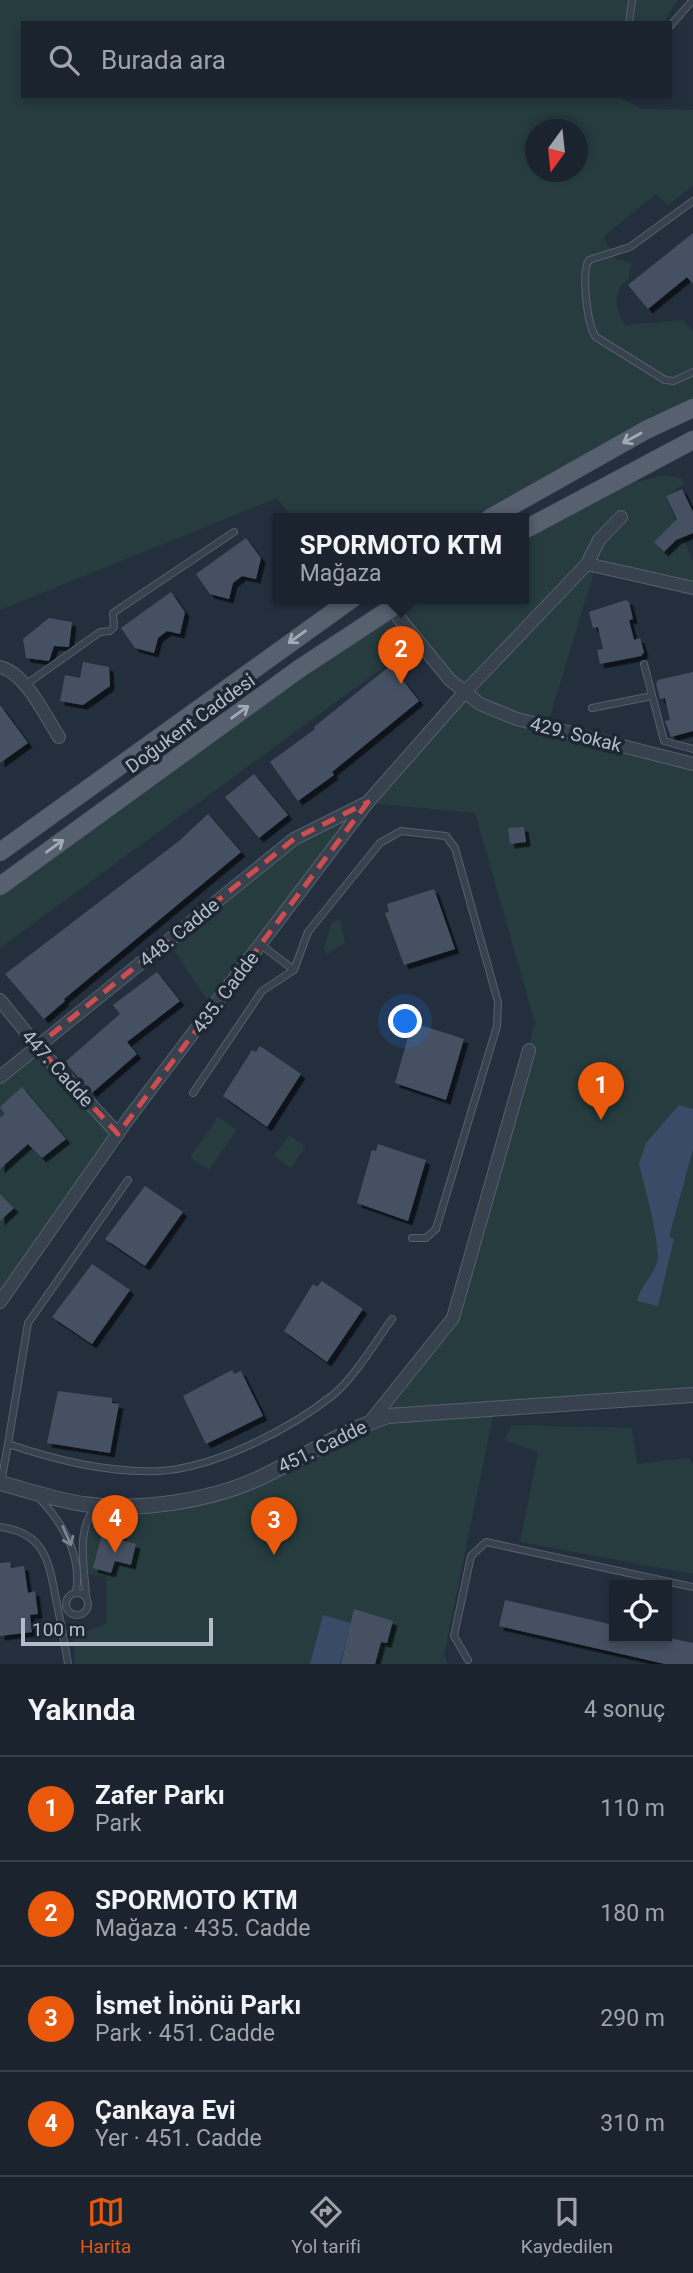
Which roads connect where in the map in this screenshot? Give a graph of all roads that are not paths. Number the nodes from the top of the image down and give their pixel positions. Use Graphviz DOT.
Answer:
graph roads {
  1 [pos="632,0"];
  2 [pos="692,0"];
  3 [pos="629,21"];
  4 [pos="672,24"];
  5 [pos="693,201"];
  6 [pos="693,372"];
  7 [pos="693,408"];
  8 [pos="693,440"];
  9 [pos="499,513"];
  10 [pos="621,517"];
  11 [pos="529,527"];
  12 [pos="234,532"];
  13 [pos="587,564"];
  14 [pos="693,588"];
  15 [pos="345,604"];
  16 [pos="397,604"];
  17 [pos="391,608"];
  18 [pos="644,664"];
  19 [pos="0,667"];
  20 [pos="24,685"];
  21 [pos="464,693"];
  22 [pos="652,696"];
  23 [pos="592,708"];
  24 [pos="59,737"];
  25 [pos="693,749"];
  26 [pos="693,764"];
  27 [pos="368,802"];
  28 [pos="0,852"];
  29 [pos="0,886"];
  30 [pos="260,944"];
  31 [pos="294,970"];
  32 [pos="0,1000"];
  33 [pos="37,1046"];
  34 [pos="529,1050"];
  35 [pos="0,1077"];
  36 [pos="193,1093"];
  37 [pos="118,1134"];
  38 [pos="128,1180"];
  39 [pos="412,1238"];
  40 [pos="0,1302"];
  41 [pos="393,1319"];
  42 [pos="693,1395"];
  43 [pos="369,1423"];
  44 [pos="8,1444"];
  45 [pos="1,1483"];
  46 [pos="32,1491"];
  47 [pos="102,1505"];
  48 [pos="0,1527"];
  49 [pos="693,1587"];
  50 [pos="76,1592"];
  51 [pos="86,1596"];
  52 [pos="67,1606"];
  53 [pos="58,1608"];
  54 [pos="468,1660"];
  55 [pos="68,1664"];
  1 -- 3 [label="lane"];
  2 -- 4 [label="lane"];
  5 -- 6 [label="lane"];
  7 -- 9 [label="main road, one-way"];
  8 -- 11 [label="main road"];
  10 -- 13 [label="street, 435. Cadde"];
  12 -- 20 [label="lane"];
  13 -- 14 [label="street"];
  13 -- 21 [label="street, 435. Cadde"];
  15 -- 28 [label="main road, Doğukent Caddesi, one-way"];
  16 -- 17 [label="main road, Doğukent Caddesi"];
  17 -- 21 [label="street, 429. Sokak"];
  29 -- 17 [label="main road, Doğukent Caddesi, one-way"];
  18 -- 22 [label="lane"];
  19 -- 20 [label="street"];
  20 -- 24 [label="street"];
  21 -- 26 [label="street, 429. Sokak"];
  21 -- 27 [label="street, 435. Cadde"];
  22 -- 23 [label="lane"];
  22 -- 25 [label="lane"];
  27 -- 30 [label="street, 435. Cadde"];
  27 -- 33 [label="street, 448. Cadde"];
  30 -- 31 [label="lane"];
  30 -- 37 [label="street, 435. Cadde"];
  31 -- 36 [label="lane"];
  31 -- 39 [label="lane"];
  32 -- 33 [label="street, 447. Cadde"];
  33 -- 35 [label="street, 448. Cadde"];
  33 -- 37 [label="street, 447. Cadde"];
  34 -- 43 [label="street"];
  37 -- 40 [label="street, 435. Cadde"];
  38 -- 44 [label="lane"];
  41 -- 44 [label="lane"];
  42 -- 43 [label="street, 451. Cadde"];
  43 -- 47 [label="street, 451. Cadde"];
  44 -- 45 [label="lane"];
  45 -- 46 [label="street, 451. Cadde"];
  46 -- 47 [label="street, 451. Cadde"];
  46 -- 50 [label="lane, one-way"];
  47 -- 51 [label="lane"];
  48 -- 53 [label="lane"];
  49 -- 54 [label="lane"];
  50 -- 51 [label="lane"];
  50 -- 52 [label="lane"];
  51 -- 52 [label="lane"];
  52 -- 53 [label="lane"];
  53 -- 55 [label="lane"];
}
